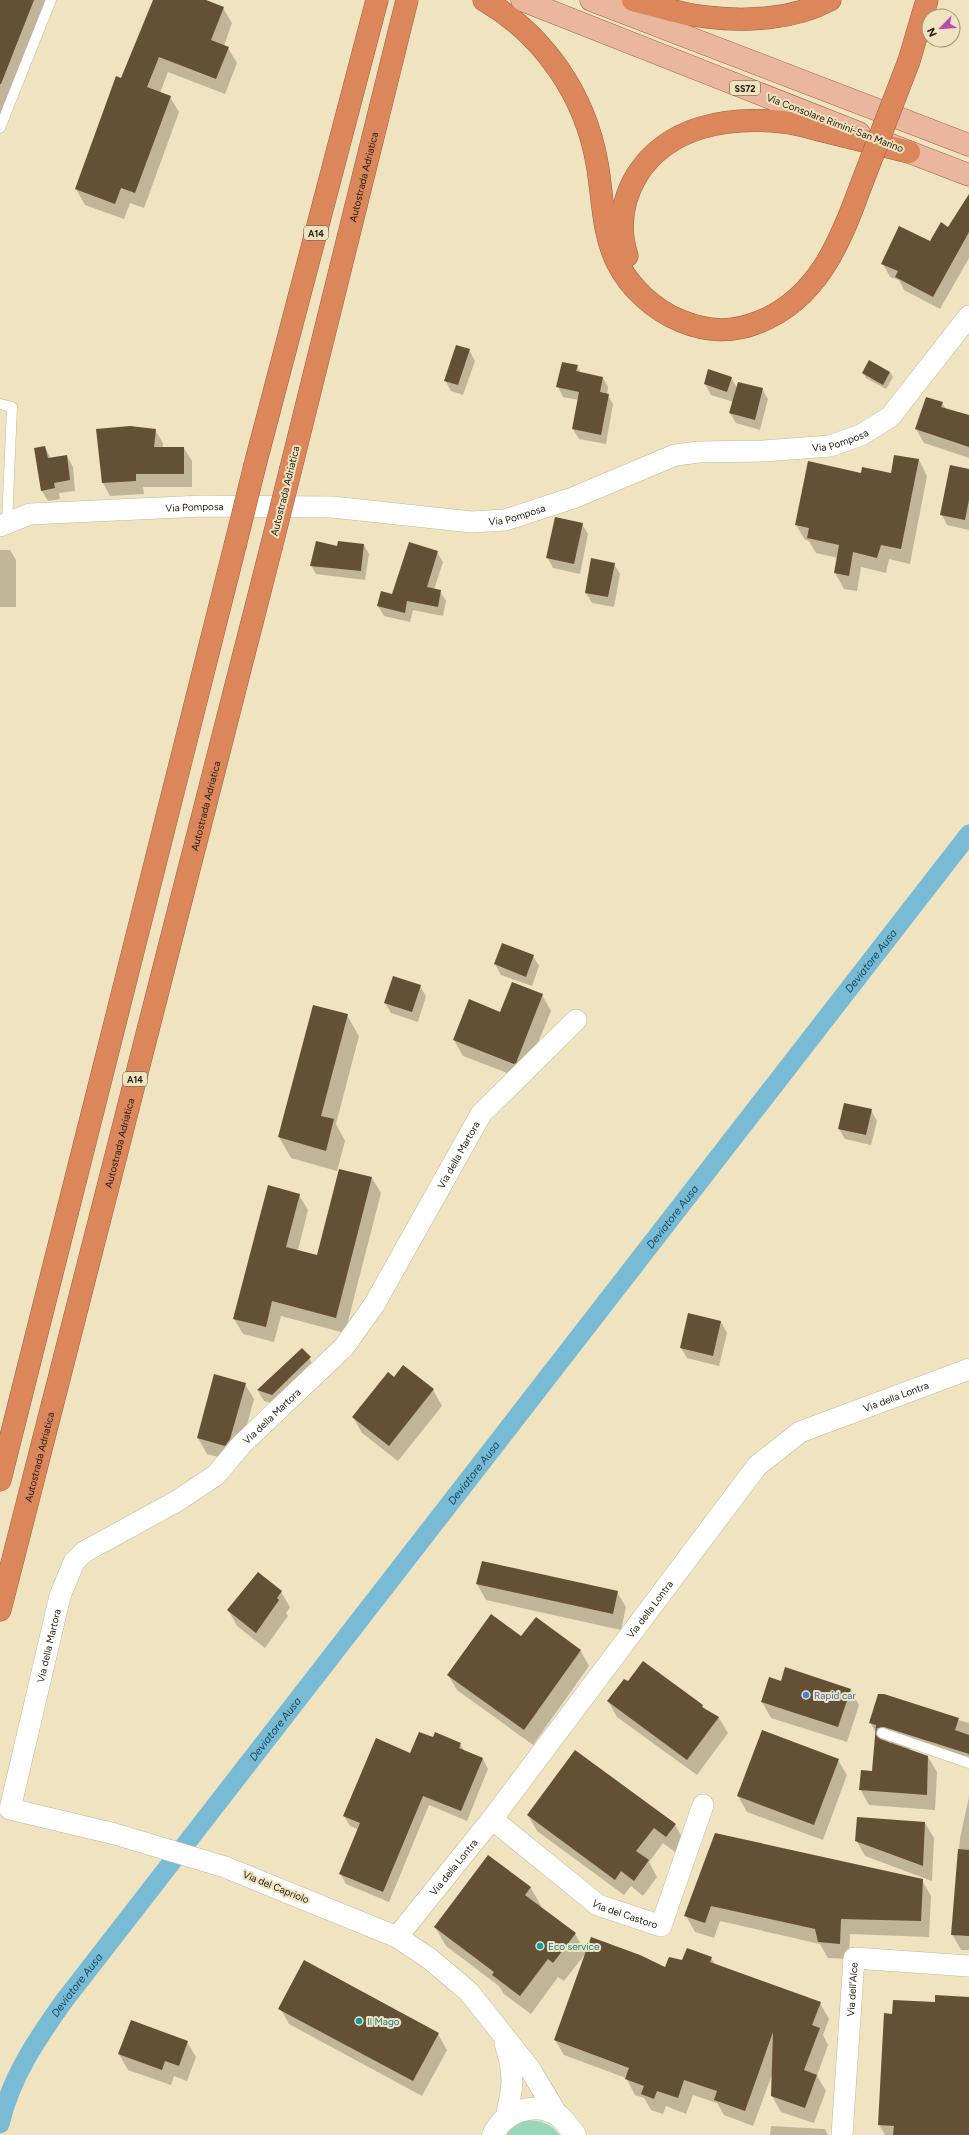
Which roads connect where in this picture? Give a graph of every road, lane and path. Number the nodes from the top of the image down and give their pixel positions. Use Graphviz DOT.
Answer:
graph roads {
  1 [pos="51,0"];
  2 [pos="378,0"];
  3 [pos="484,0"];
  4 [pos="522,0"];
  5 [pos="591,0"];
  6 [pos="633,0"];
  7 [pos="830,0"];
  8 [pos="927,0"];
  9 [pos="407,2"];
  10 [pos="0,128"];
  11 [pos="969,145"];
  12 [pos="909,152"];
  13 [pos="969,176"];
  14 [pos="640,293"];
  15 [pos="969,316"];
  16 [pos="0,404"];
  17 [pos="4,524"];
  18 [pos="576,1020"];
  19 [pos="969,1369"];
  20 [pos="0,1480"];
  21 [pos="0,1610"];
  22 [pos="882,1733"];
  23 [pos="969,1763"];
  24 [pos="703,1805"];
  25 [pos="10,1809"];
  26 [pos="492,1819"];
  27 [pos="397,1937"];
  28 [pos="969,1966"];
  29 [pos="503,2037"];
  30 [pos="558,2116"];
  31 [pos="506,2118"];
  32 [pos="493,2135"];
  33 [pos="575,2135"];
  34 [pos="842,2135"];
  1 -- 10 [label="lane"];
  2 -- 20 [label="highway, A14, bridge"];
  3 -- 14 [label="highway"];
  4 -- 12 [label="main road, Via Consolare Rimini-San Marino / SS72"];
  5 -- 11 [label="main road"];
  6 -- 7 [label="highway"];
  8 -- 14 [label="highway, bridge"];
  9 -- 21 [label="highway, Autostrada Adriatica / A14, bridge"];
  12 -- 13 [label="main road, Via Consolare Rimini-San Marino / SS72"];
  12 -- 14 [label="highway"];
  15 -- 17 [label="street, Via Pomposa"];
  16 -- 17 [label="lane"];
  18 -- 25 [label="street, Via della Martora"];
  19 -- 26 [label="street, Via della Lontra"];
  22 -- 23 [label="lane"];
  24 -- 26 [label="street, Via del Castoro"];
  25 -- 27 [label="street, Via del Capriolo"];
  26 -- 27 [label="street, Via della Lontra"];
  27 -- 29 [label="street, Via del Capriolo"];
  28 -- 34 [label="street, Via dell'Alce"];
  29 -- 30 [label="street, Via del Capriolo"];
  29 -- 31 [label="street, Via del Capriolo"];
  30 -- 31 [label="street"];
  30 -- 33 [label="street"];
  31 -- 32 [label="street"];
}
